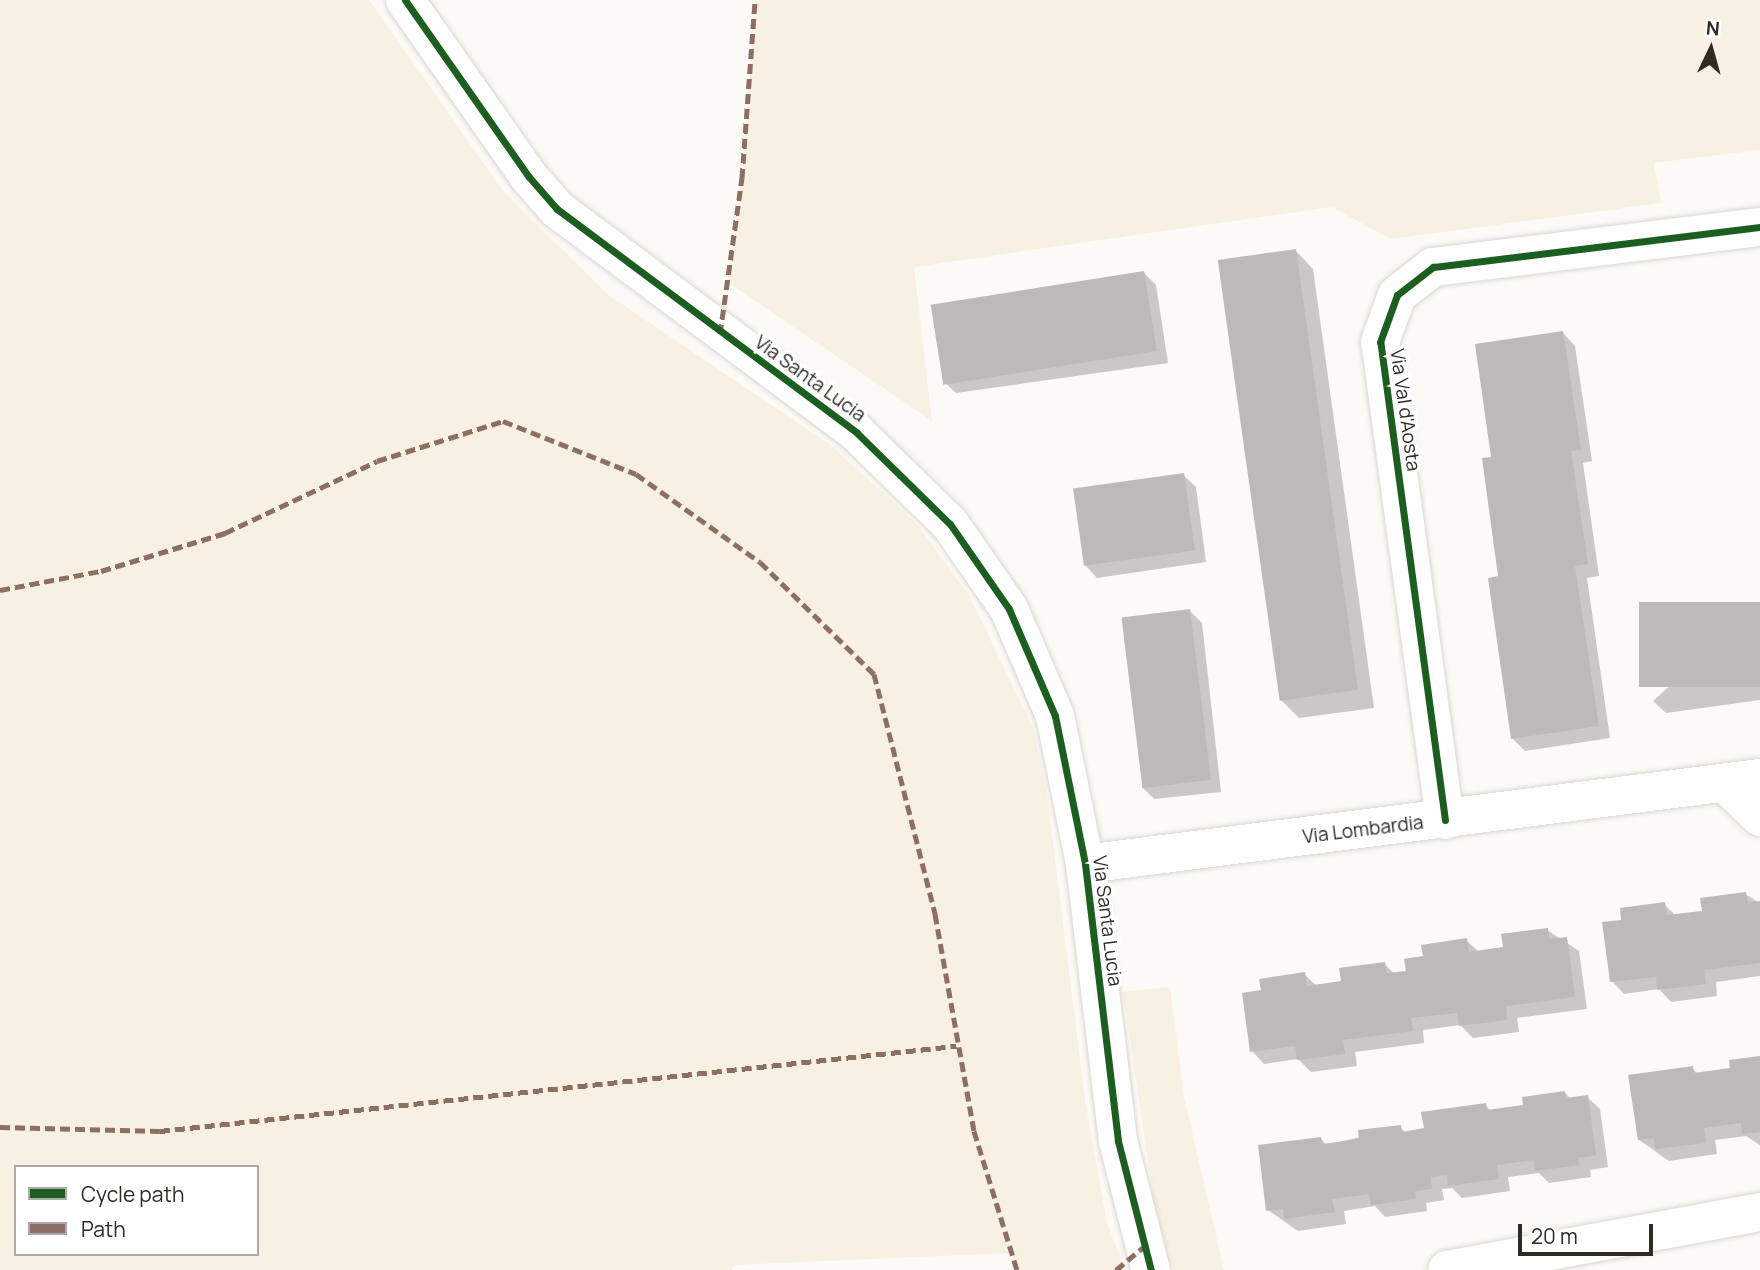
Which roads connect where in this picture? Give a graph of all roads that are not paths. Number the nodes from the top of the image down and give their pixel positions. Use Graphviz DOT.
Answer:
graph roads {
  1 [pos="405,0"];
  2 [pos="1760,227"];
  3 [pos="1742,780"];
  4 [pos="1760,817"];
  5 [pos="1445,820"];
  6 [pos="1085,864"];
  7 [pos="1760,1212"];
  8 [pos="1669,1229"];
  9 [pos="1151,1270"];
  10 [pos="1447,1270"];
  11 [pos="1580,1270"];
  1 -- 6 [label="street, Via Santa Lucia"];
  2 -- 5 [label="street, Via Val d'Aosta"];
  3 -- 4 [label="street, Via Lombardia"];
  3 -- 5 [label="street, Via Lombardia"];
  5 -- 6 [label="street, Via Lombardia"];
  6 -- 9 [label="street, Via Santa Lucia"];
  7 -- 8 [label="street"];
  8 -- 10 [label="street"];
  8 -- 11 [label="street"];
}
